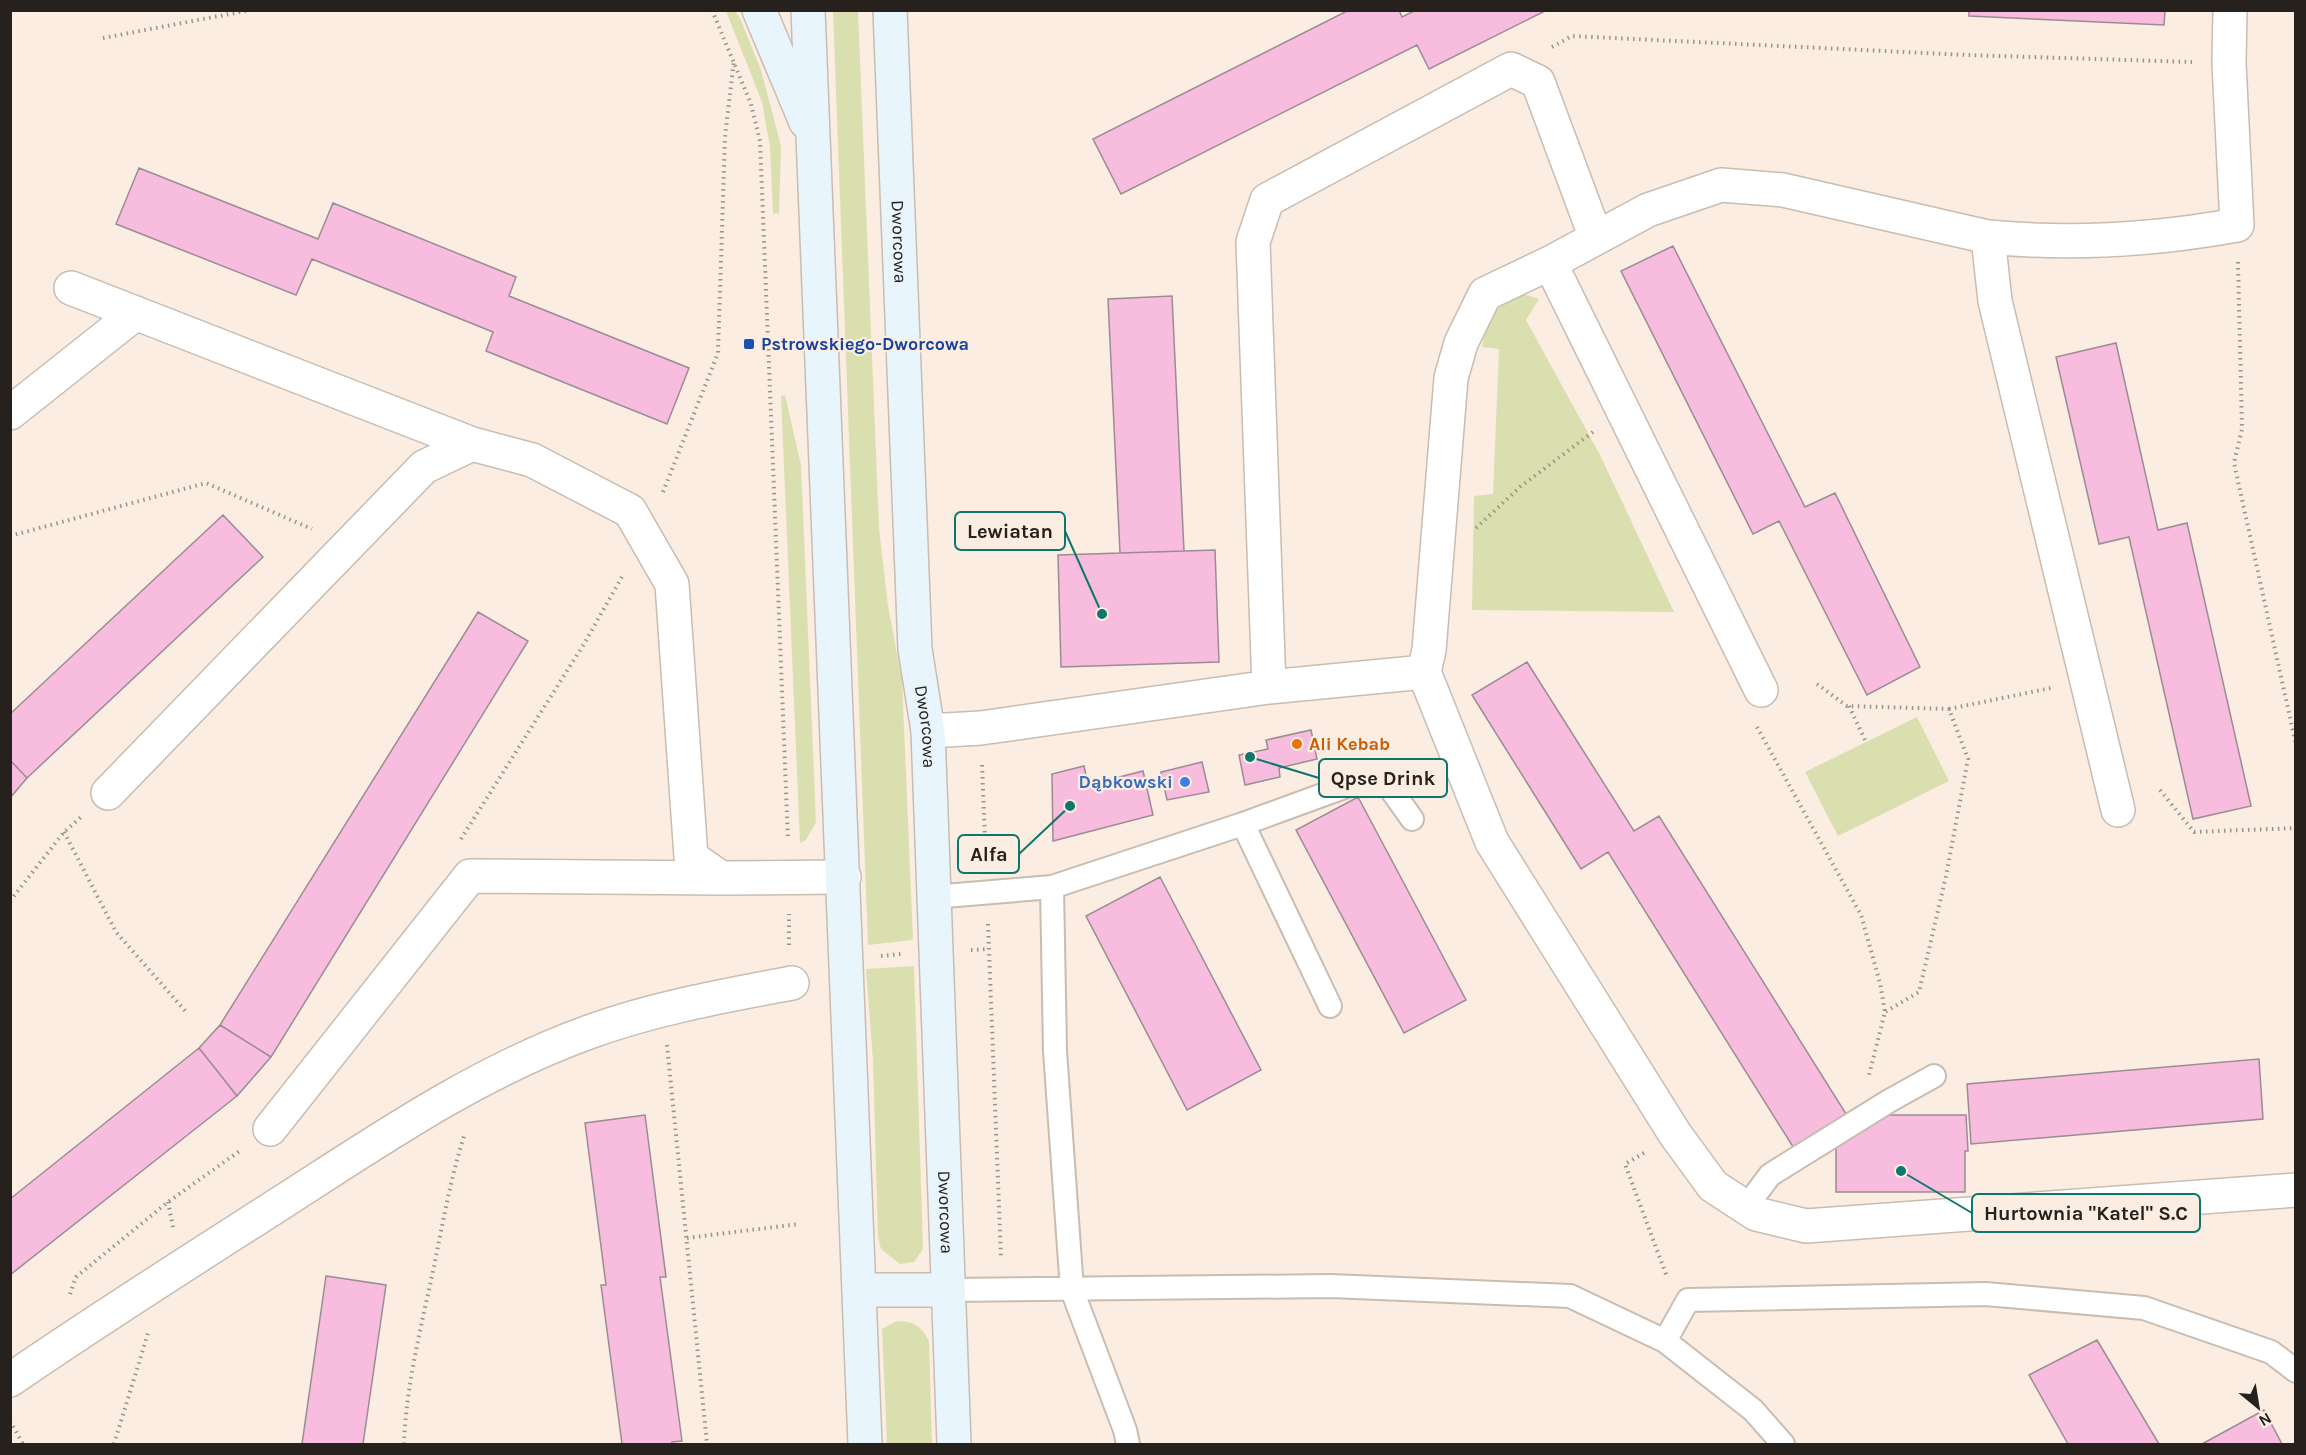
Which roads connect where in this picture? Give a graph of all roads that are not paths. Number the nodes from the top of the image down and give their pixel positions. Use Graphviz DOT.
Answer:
graph roads {
  1 [pos="759,10"];
  2 [pos="808,10"];
  3 [pos="890,10"];
  4 [pos="2230,10"];
  5 [pos="815,144"];
  6 [pos="1988,237"];
  7 [pos="1596,238"];
  8 [pos="1550,263"];
  9 [pos="71,288"];
  10 [pos="136,314"];
  11 [pos="10,413"];
  12 [pos="472,444"];
  13 [pos="1424,672"];
  14 [pos="1269,687"];
  15 [pos="1756,703"];
  16 [pos="928,731"];
  17 [pos="108,793"];
  18 [pos="2118,810"];
  19 [pos="1412,819"];
  20 [pos="1243,824"];
  21 [pos="844,877"];
  22 [pos="721,878"];
  23 [pos="1052,887"];
  24 [pos="933,897"];
  25 [pos="790,968"];
  26 [pos="1330,1006"];
  27 [pos="1934,1077"];
  28 [pos="270,1129"];
  29 [pos="2295,1190"];
  30 [pos="1746,1207"];
  31 [pos="860,1290"];
  32 [pos="948,1290"];
  33 [pos="1072,1290"];
  34 [pos="1665,1341"];
  35 [pos="2295,1371"];
  36 [pos="10,1380"];
  37 [pos="864,1444"];
  38 [pos="954,1444"];
  39 [pos="1128,1444"];
  40 [pos="1783,1444"];
  1 -- 5 [label="street"];
  2 -- 5 [label="street"];
  3 -- 16 [label="street, Dworcowa"];
  4 -- 6 [label="street"];
  5 -- 21 [label="street"];
  6 -- 7 [label="street"];
  6 -- 18 [label="street"];
  7 -- 8 [label="street"];
  7 -- 14 [label="street"];
  8 -- 13 [label="street"];
  8 -- 15 [label="street"];
  9 -- 10 [label="street"];
  10 -- 11 [label="street"];
  10 -- 12 [label="street"];
  12 -- 17 [label="street"];
  12 -- 22 [label="street"];
  13 -- 14 [label="street"];
  13 -- 30 [label="street"];
  14 -- 16 [label="street"];
  16 -- 24 [label="street, Dworcowa"];
  19 -- 20 [label="lane"];
  20 -- 23 [label="lane"];
  20 -- 26 [label="lane"];
  21 -- 22 [label="street"];
  21 -- 31 [label="street"];
  22 -- 28 [label="street"];
  23 -- 24 [label="lane"];
  23 -- 33 [label="lane"];
  24 -- 32 [label="street, Dworcowa"];
  25 -- 36 [label="street"];
  27 -- 30 [label="lane"];
  29 -- 30 [label="street"];
  31 -- 32 [label="street"];
  31 -- 37 [label="street"];
  32 -- 33 [label="lane"];
  32 -- 38 [label="street, Dworcowa"];
  33 -- 34 [label="lane"];
  33 -- 39 [label="lane"];
  34 -- 35 [label="lane"];
  34 -- 40 [label="lane"];
}
